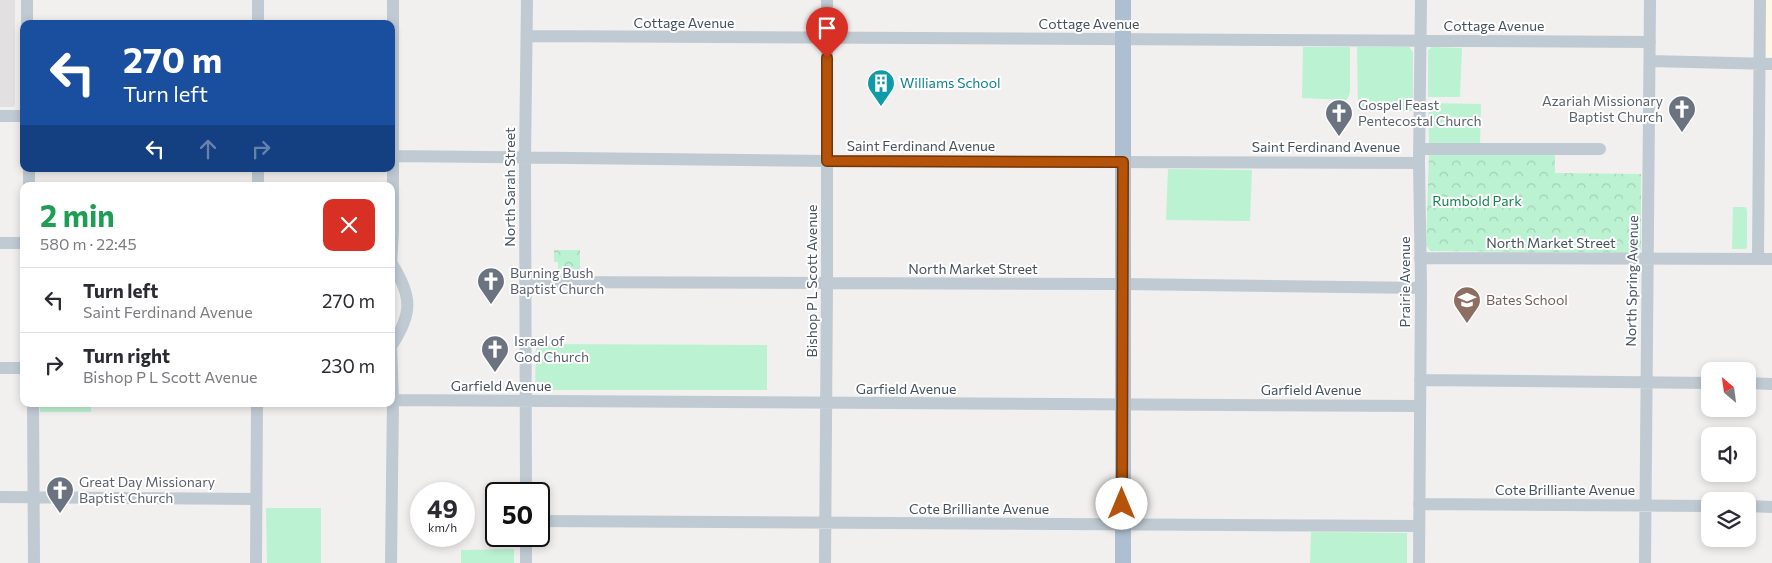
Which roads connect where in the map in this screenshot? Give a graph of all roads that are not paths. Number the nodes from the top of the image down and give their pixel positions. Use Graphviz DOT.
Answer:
graph roads {
  1 [pos="27,0"];
  2 [pos="258,0"];
  3 [pos="393,0"];
  4 [pos="527,0"];
  5 [pos="827,0"];
  6 [pos="1123,0"];
  7 [pos="1421,0"];
  8 [pos="1650,0"];
  9 [pos="1760,0"];
  10 [pos="27,20"];
  11 [pos="258,20"];
  12 [pos="393,20"];
  13 [pos="527,36"];
  14 [pos="827,38"];
  15 [pos="1123,40"];
  16 [pos="1421,40"];
  17 [pos="1650,42"];
  18 [pos="1650,61"];
  19 [pos="1766,64"];
  20 [pos="0,116"];
  21 [pos="20,116"];
  22 [pos="1420,149"];
  23 [pos="1600,149"];
  24 [pos="395,156"];
  25 [pos="525,158"];
  26 [pos="827,161"];
  27 [pos="1123,162"];
  28 [pos="1419,163"];
  29 [pos="0,242"];
  30 [pos="20,243"];
  31 [pos="1420,258"];
  32 [pos="1647,258"];
  33 [pos="1758,259"];
  34 [pos="1772,259"];
  35 [pos="395,270"];
  36 [pos="525,282"];
  37 [pos="827,284"];
  38 [pos="1123,284"];
  39 [pos="1421,288"];
  40 [pos="395,340"];
  41 [pos="0,368"];
  42 [pos="20,368"];
  43 [pos="1420,380"];
  44 [pos="1646,382"];
  45 [pos="1701,383"];
  46 [pos="1756,383"];
  47 [pos="1772,384"];
  48 [pos="395,400"];
  49 [pos="525,401"];
  50 [pos="826,404"];
  51 [pos="1122,405"];
  52 [pos="1419,406"];
  53 [pos="33,407"];
  54 [pos="257,407"];
  55 [pos="393,407"];
  56 [pos="526,482"];
  57 [pos="0,497"];
  58 [pos="33,498"];
  59 [pos="256,499"];
  60 [pos="1419,504"];
  61 [pos="1646,505"];
  62 [pos="1701,506"];
  63 [pos="1756,506"];
  64 [pos="1772,507"];
  65 [pos="550,521"];
  66 [pos="825,524"];
  67 [pos="1122,524"];
  68 [pos="1418,526"];
  69 [pos="526,547"];
  70 [pos="34,563"];
  71 [pos="256,563"];
  72 [pos="392,563"];
  73 [pos="526,563"];
  74 [pos="825,563"];
  75 [pos="1123,563"];
  76 [pos="1419,563"];
  77 [pos="1645,563"];
  1 -- 10 [label="street"];
  2 -- 11 [label="street"];
  3 -- 12 [label="street"];
  4 -- 13 [label="street, North Sarah Street"];
  5 -- 14 [label="street, Bishop P L Scott Avenue"];
  6 -- 15 [label="main road"];
  7 -- 16 [label="street, Prairie Avenue"];
  8 -- 17 [label="street, North Spring Avenue"];
  9 -- 19 [label="street"];
  13 -- 14 [label="street, Cottage Avenue"];
  13 -- 25 [label="street, North Sarah Street"];
  14 -- 15 [label="street, Cottage Avenue"];
  14 -- 26 [label="street, Bishop P L Scott Avenue"];
  15 -- 16 [label="street, Cottage Avenue"];
  15 -- 27 [label="main road"];
  16 -- 17 [label="street, Cottage Avenue"];
  16 -- 22 [label="street, Prairie Avenue"];
  17 -- 18 [label="street, North Spring Avenue"];
  18 -- 19 [label="street"];
  18 -- 32 [label="street, North Spring Avenue"];
  19 -- 33 [label="street"];
  20 -- 21 [label="street"];
  22 -- 23 [label="street"];
  22 -- 28 [label="street, Prairie Avenue"];
  24 -- 25 [label="street, Saint Ferdinand Avenue"];
  25 -- 26 [label="street, Saint Ferdinand Avenue"];
  25 -- 36 [label="street, North Sarah Street"];
  26 -- 27 [label="street, Saint Ferdinand Avenue"];
  26 -- 37 [label="street, Bishop P L Scott Avenue"];
  27 -- 28 [label="street, Saint Ferdinand Avenue"];
  27 -- 38 [label="main road"];
  28 -- 31 [label="street, Prairie Avenue"];
  29 -- 30 [label="street"];
  31 -- 32 [label="street, North Market Street"];
  31 -- 39 [label="street, Prairie Avenue"];
  32 -- 33 [label="street, North Market Street"];
  32 -- 44 [label="street, North Spring Avenue"];
  33 -- 34 [label="street, North Market Street"];
  35 -- 40 [label="street"];
  36 -- 37 [label="street, North Market Street"];
  36 -- 49 [label="street, North Sarah Street"];
  37 -- 38 [label="street, North Market Street"];
  37 -- 50 [label="street, Bishop P L Scott Avenue"];
  38 -- 39 [label="street, North Market Street"];
  38 -- 51 [label="main road"];
  39 -- 43 [label="street, Prairie Avenue"];
  41 -- 42 [label="street"];
  43 -- 44 [label="street"];
  43 -- 52 [label="street, Prairie Avenue"];
  44 -- 45 [label="street"];
  44 -- 61 [label="street, North Spring Avenue"];
  46 -- 47 [label="street"];
  48 -- 49 [label="street, Garfield Avenue"];
  49 -- 50 [label="street, Garfield Avenue"];
  49 -- 56 [label="street, North Sarah Street"];
  50 -- 51 [label="street, Garfield Avenue"];
  50 -- 66 [label="street, Bishop P L Scott Avenue"];
  51 -- 52 [label="street, Garfield Avenue"];
  51 -- 67 [label="main road"];
  52 -- 60 [label="street, Prairie Avenue"];
  53 -- 58 [label="street"];
  54 -- 59 [label="street"];
  55 -- 72 [label="street"];
  57 -- 58 [label="street"];
  58 -- 59 [label="street"];
  58 -- 70 [label="street"];
  59 -- 71 [label="street"];
  60 -- 61 [label="street, Cote Brilliante Avenue"];
  60 -- 68 [label="street, Prairie Avenue"];
  61 -- 62 [label="street, Cote Brilliante Avenue"];
  61 -- 77 [label="street, North Spring Avenue"];
  63 -- 64 [label="street"];
  65 -- 66 [label="street, Cote Brilliante Avenue"];
  66 -- 67 [label="street, Cote Brilliante Avenue"];
  66 -- 74 [label="street, Bishop P L Scott Avenue"];
  67 -- 68 [label="street, Cote Brilliante Avenue"];
  67 -- 75 [label="main road"];
  68 -- 76 [label="street, Prairie Avenue"];
  69 -- 73 [label="street"];
}
